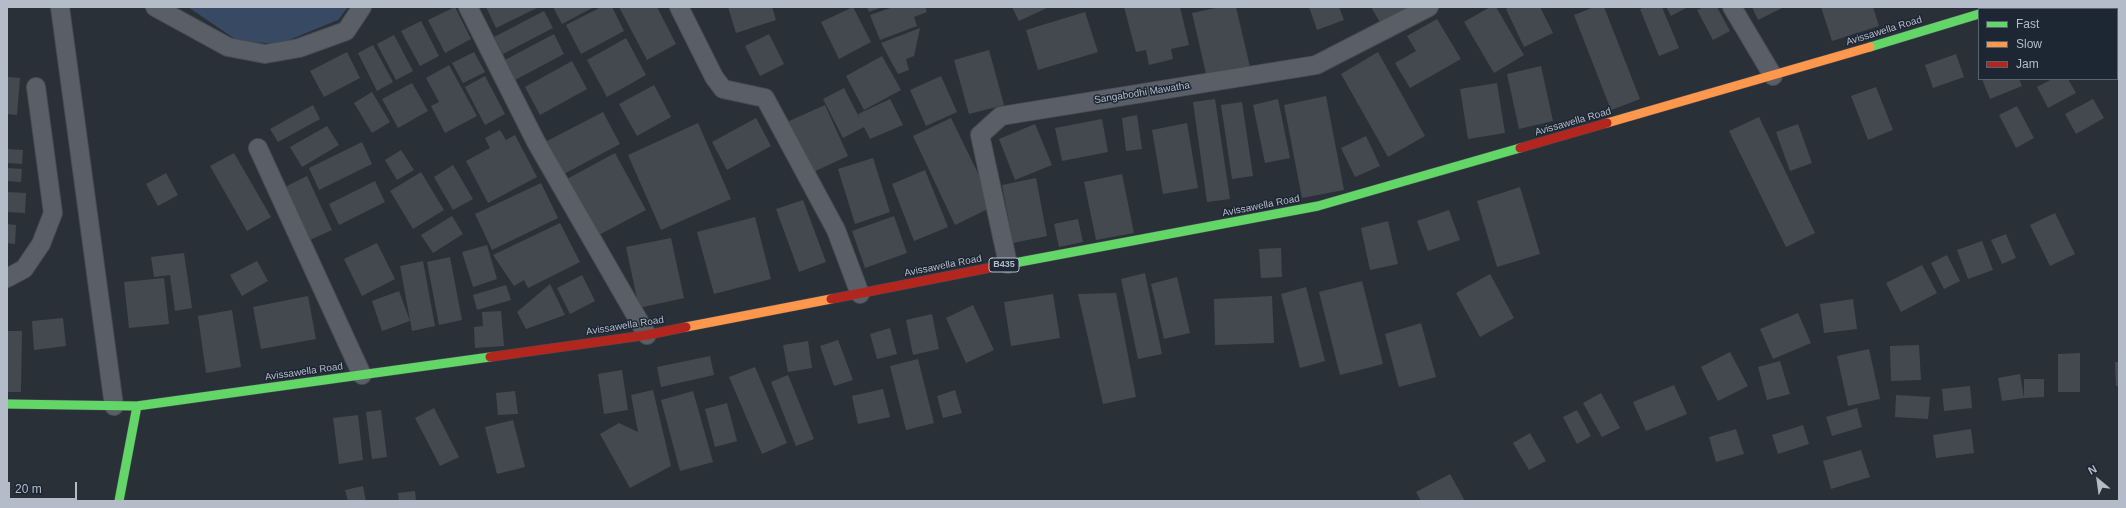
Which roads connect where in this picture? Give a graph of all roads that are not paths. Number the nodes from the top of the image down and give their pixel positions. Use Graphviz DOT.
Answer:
graph roads {
  1 [pos="60,7"];
  2 [pos="155,7"];
  3 [pos="362,7"];
  4 [pos="468,7"];
  5 [pos="679,7"];
  6 [pos="1429,7"];
  7 [pos="1732,7"];
  8 [pos="1978,14"];
  9 [pos="1773,76"];
  10 [pos="36,87"];
  11 [pos="258,148"];
  12 [pos="1008,264"];
  13 [pos="7,278"];
  14 [pos="860,294"];
  15 [pos="647,335"];
  16 [pos="362,375"];
  17 [pos="7,404"];
  18 [pos="114,406"];
  19 [pos="137,406"];
  20 [pos="119,501"];
  1 -- 18 [label="street"];
  2 -- 3 [label="street"];
  4 -- 15 [label="street"];
  5 -- 14 [label="street"];
  6 -- 12 [label="street, Sangabodhi Mawatha"];
  7 -- 9 [label="street"];
  8 -- 9 [label="main road, Avissawella Road / B435"];
  9 -- 12 [label="main road, Avissawella Road / B435"];
  10 -- 13 [label="street"];
  11 -- 16 [label="street"];
  12 -- 14 [label="main road, Avissawella Road / B435"];
  14 -- 15 [label="main road, Avissawella Road / B435"];
  15 -- 16 [label="main road, Avissawella Road / B435"];
  16 -- 19 [label="main road, Avissawella Road / B435"];
  17 -- 18 [label="main road, Avissawella Road / B435"];
  18 -- 19 [label="main road, Avissawella Road / B435"];
  19 -- 20 [label="main road"];
}
